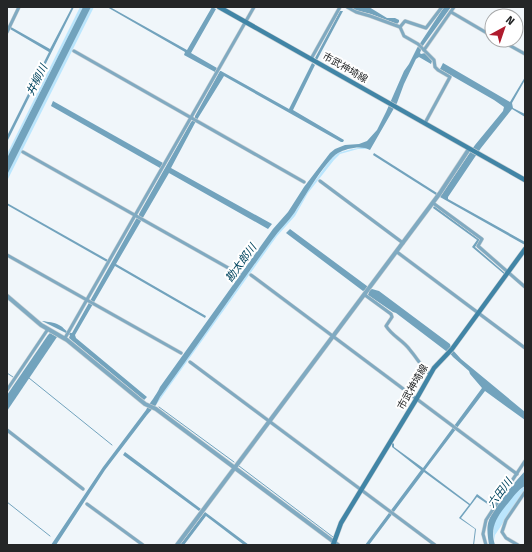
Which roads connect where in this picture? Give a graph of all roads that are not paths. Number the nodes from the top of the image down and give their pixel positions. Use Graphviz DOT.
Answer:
graph roads {
  1 [pos="19,7"];
  2 [pos="219,7"];
  3 [pos="254,7"];
  4 [pos="340,7"];
  5 [pos="347,7"];
  6 [pos="442,7"];
  7 [pos="454,7"];
  8 [pos="451,12"];
  9 [pos="245,22"];
  10 [pos="400,27"];
  11 [pos="484,31"];
  12 [pos="7,32"];
  13 [pos="514,48"];
  14 [pos="423,49"];
  15 [pos="74,51"];
  16 [pos="525,54"];
  17 [pos="311,59"];
  18 [pos="192,118"];
  19 [pos="425,124"];
  20 [pos="470,149"];
  21 [pos="23,152"];
  22 [pos="525,180"];
  23 [pos="320,181"];
  24 [pos="304,182"];
  25 [pos="433,203"];
  26 [pos="136,216"];
  27 [pos="403,243"];
  28 [pos="525,249"];
  29 [pos="397,252"];
  30 [pos="7,255"];
  31 [pos="508,272"];
  32 [pos="239,274"];
  33 [pos="251,275"];
  34 [pos="525,287"];
  35 [pos="367,292"];
  36 [pos="7,296"];
  37 [pos="88,300"];
  38 [pos="478,312"];
  39 [pos="48,329"];
  40 [pos="67,335"];
  41 [pos="333,336"];
  42 [pos="525,348"];
  43 [pos="181,353"];
  44 [pos="190,362"];
  45 [pos="430,374"];
  46 [pos="7,390"];
  47 [pos="417,398"];
  48 [pos="269,421"];
  49 [pos="7,430"];
  50 [pos="525,462"];
  51 [pos="235,467"];
  52 [pos="517,474"];
  53 [pos="83,489"];
  54 [pos="361,490"];
  55 [pos="525,492"];
  56 [pos="87,504"];
  57 [pos="335,544"];
  58 [pos="143,545"];
  59 [pos="177,545"];
  60 [pos="435,545"];
  61 [pos="486,545"];
  62 [pos="518,545"];
  1 -- 12 [label="street"];
  2 -- 9 [label="main road, 市武神埼線"];
  3 -- 9 [label="street"];
  4 -- 17 [label="street"];
  5 -- 10 [label="street"];
  6 -- 10 [label="street"];
  7 -- 8 [label="street"];
  8 -- 11 [label="street"];
  8 -- 14 [label="street"];
  9 -- 17 [label="main road, 市武神埼線"];
  9 -- 18 [label="street"];
  10 -- 14 [label="street"];
  13 -- 16 [label="street"];
  14 -- 19 [label="street"];
  15 -- 18 [label="street"];
  17 -- 19 [label="main road, 市武神埼線"];
  18 -- 24 [label="street"];
  18 -- 26 [label="street"];
  19 -- 20 [label="main road, 市武神埼線"];
  20 -- 22 [label="main road, 市武神埼線"];
  20 -- 25 [label="street"];
  21 -- 26 [label="street"];
  23 -- 27 [label="street"];
  25 -- 27 [label="street"];
  25 -- 31 [label="street"];
  26 -- 32 [label="street"];
  26 -- 37 [label="street"];
  27 -- 29 [label="street"];
  28 -- 31 [label="main road, 市武神埼線"];
  29 -- 35 [label="street"];
  29 -- 38 [label="street"];
  30 -- 37 [label="street"];
  31 -- 34 [label="street"];
  31 -- 38 [label="main road, 市武神埼線"];
  33 -- 41 [label="street"];
  35 -- 41 [label="street"];
  35 -- 45 [label="street"];
  36 -- 39 [label="street"];
  37 -- 40 [label="street"];
  37 -- 43 [label="street"];
  38 -- 42 [label="street"];
  38 -- 45 [label="main road, 市武神埼線"];
  39 -- 40 [label="street"];
  39 -- 46 [label="street"];
  40 -- 51 [label="street"];
  41 -- 47 [label="street"];
  41 -- 48 [label="street"];
  44 -- 48 [label="street"];
  45 -- 47 [label="main road, 市武神埼線"];
  47 -- 52 [label="street"];
  47 -- 54 [label="main road, 市武神埼線"];
  48 -- 51 [label="street"];
  48 -- 54 [label="street"];
  49 -- 53 [label="street"];
  50 -- 52 [label="street"];
  51 -- 57 [label="street"];
  51 -- 59 [label="street"];
  52 -- 61 [label="street"];
  54 -- 57 [label="main road, 市武神埼線"];
  54 -- 60 [label="street"];
  55 -- 62 [label="street"];
  56 -- 58 [label="street"];
}
